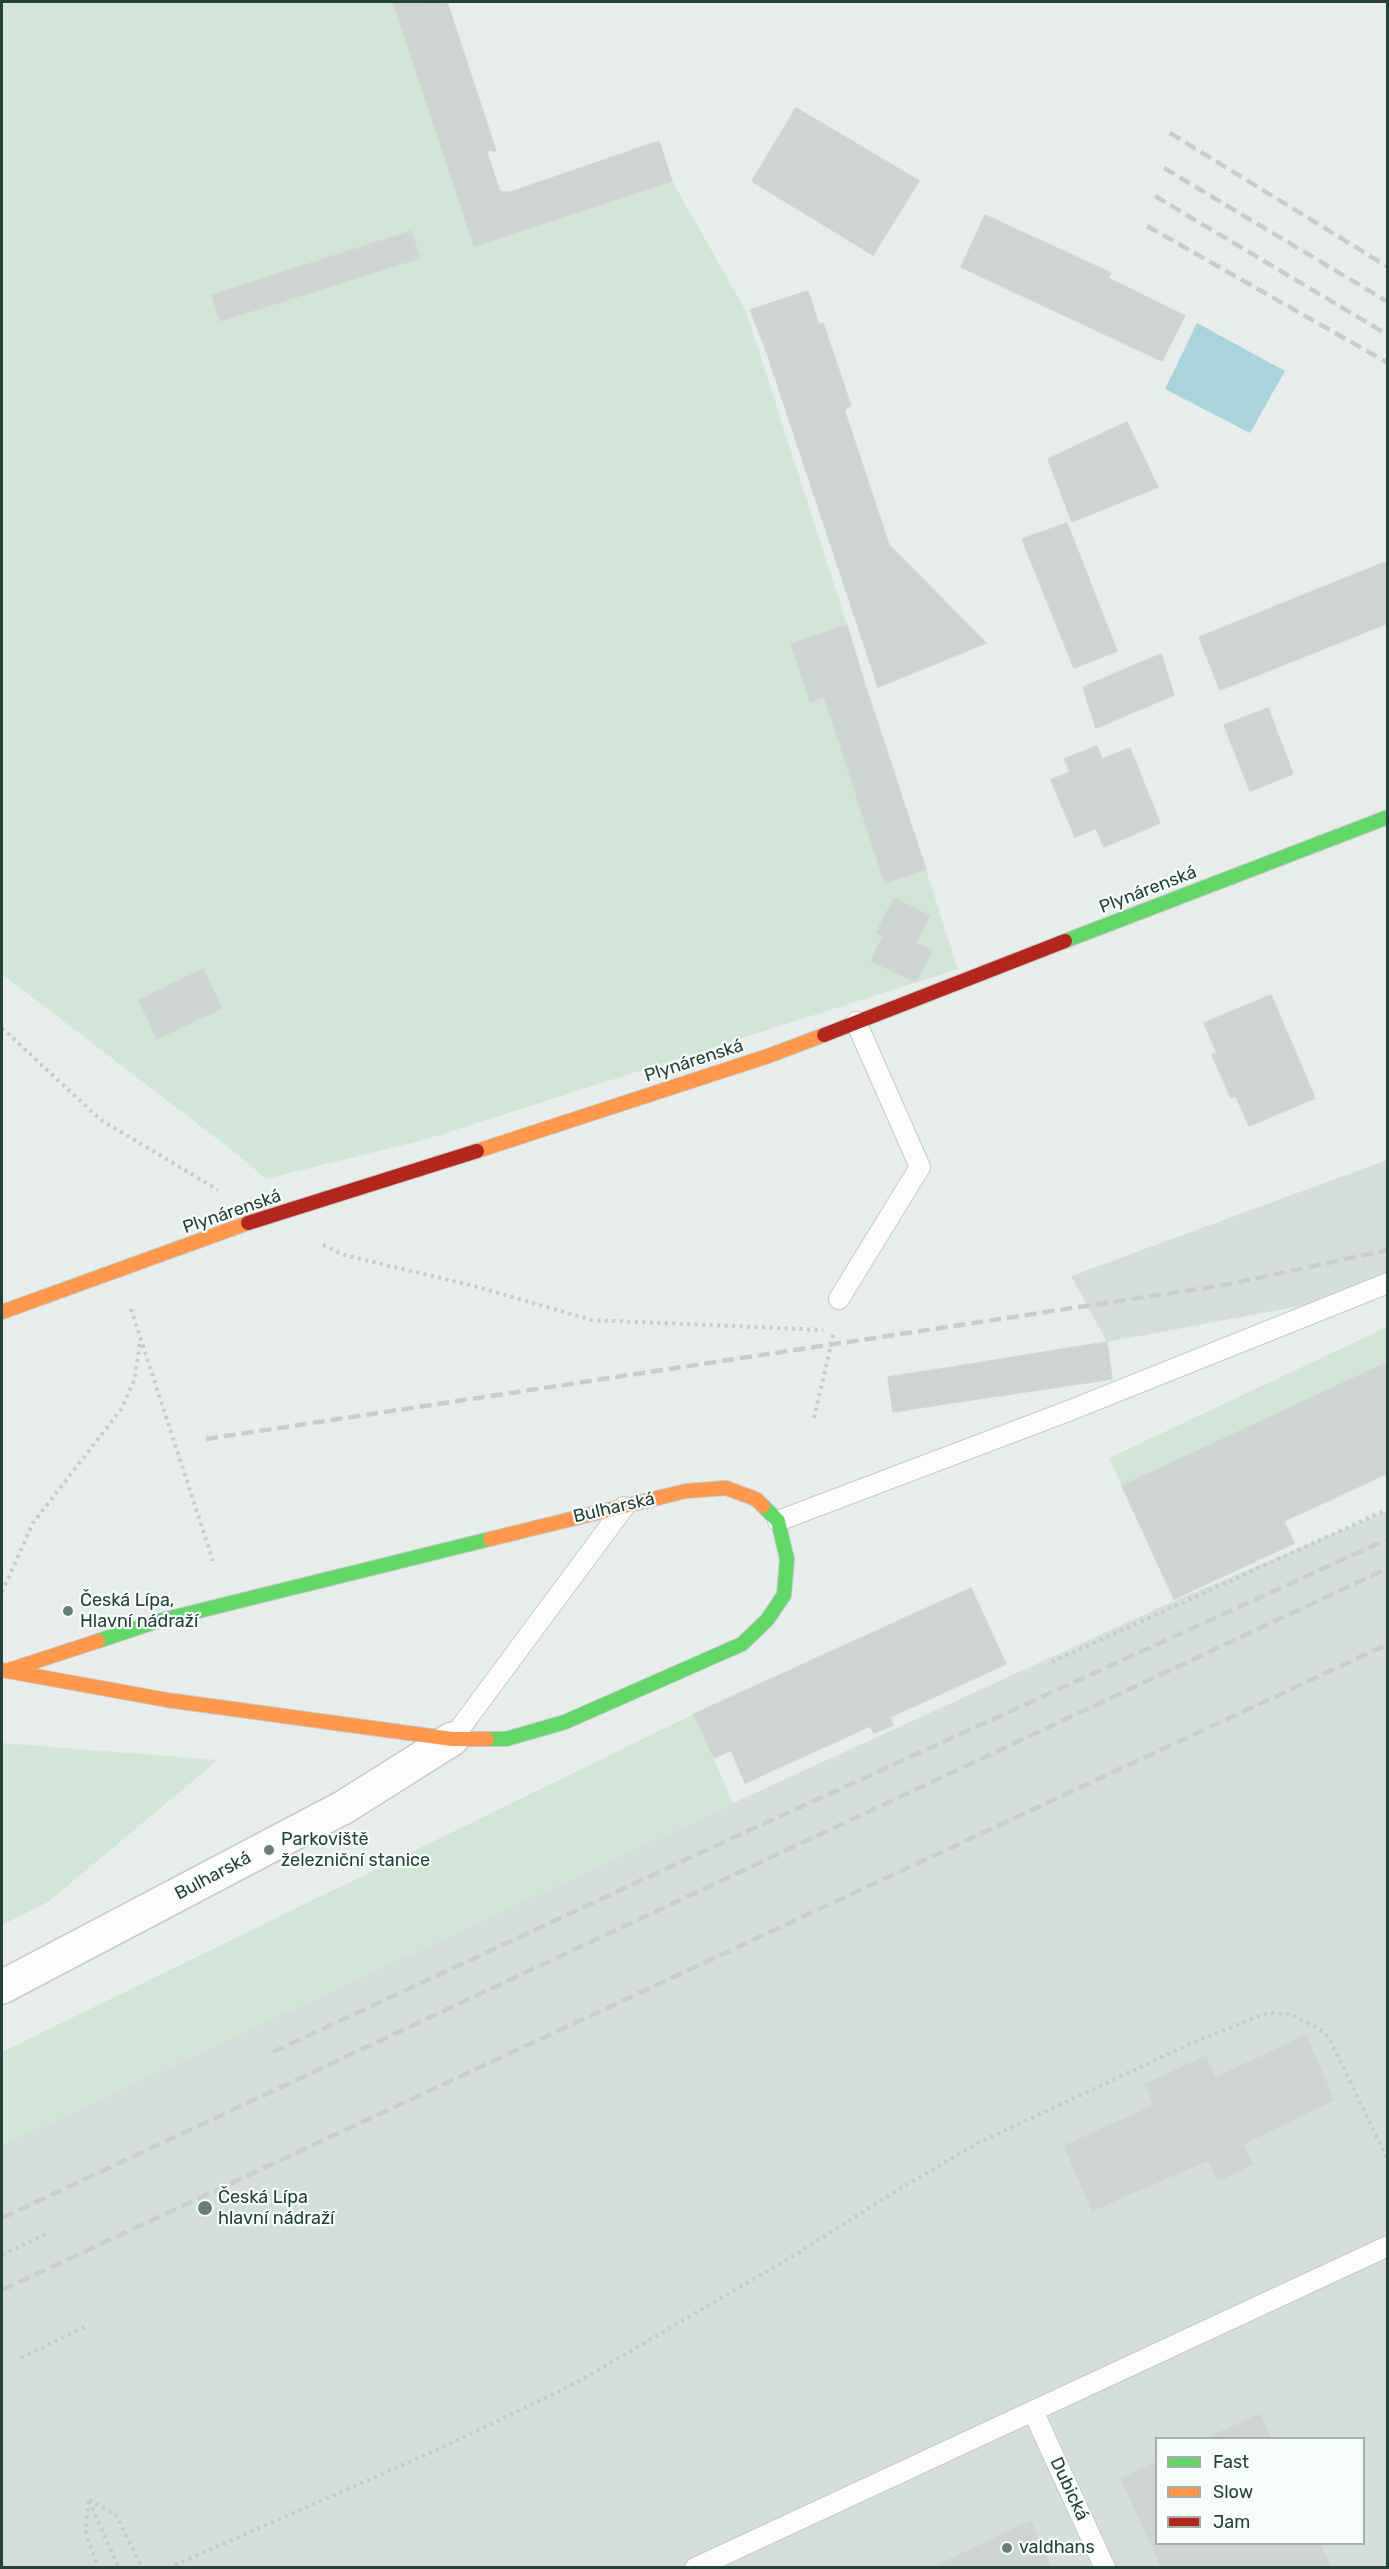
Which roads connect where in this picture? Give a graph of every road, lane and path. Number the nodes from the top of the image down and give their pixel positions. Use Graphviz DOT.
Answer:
graph roads {
  1 [pos="1388,817"];
  2 [pos="856,1022"];
  3 [pos="2,1028"];
  4 [pos="265,1218"];
  5 [pos="118,1272"];
  6 [pos="1388,1283"];
  7 [pos="839,1299"];
  8 [pos="2,1312"];
  9 [pos="141,1339"];
  10 [pos="814,1418"];
  11 [pos="625,1505"];
  12 [pos="1388,1509"];
  13 [pos="778,1521"];
  14 [pos="213,1561"];
  15 [pos="2,1592"];
  16 [pos="1052,1662"];
  17 [pos="5,1670"];
  18 [pos="452,1739"];
  19 [pos="2,1987"];
  20 [pos="1388,2160"];
  21 [pos="48,2233"];
  22 [pos="1388,2246"];
  23 [pos="2,2255"];
  24 [pos="85,2327"];
  25 [pos="21,2358"];
  26 [pos="1033,2411"];
  27 [pos="88,2500"];
  28 [pos="98,2568"];
  29 [pos="119,2568"];
  30 [pos="142,2568"];
  31 [pos="168,2568"];
  32 [pos="695,2568"];
  33 [pos="1105,2568"];
  1 -- 2 [label="street, Plynárenská"];
  2 -- 4 [label="street, Plynárenská"];
  2 -- 7 [label="lane"];
  3 -- 4 [label="path"];
  4 -- 5 [label="street, Plynárenská"];
  4 -- 10 [label="path"];
  5 -- 8 [label="street, Plynárenská"];
  5 -- 9 [label="path"];
  6 -- 13 [label="lane"];
  9 -- 14 [label="path"];
  9 -- 15 [label="path"];
  11 -- 13 [label="street, Bulharská"];
  11 -- 17 [label="street, Bulharská"];
  11 -- 18 [label="lane"];
  12 -- 16 [label="path"];
  13 -- 18 [label="street, Bulharská"];
  17 -- 18 [label="street, Bulharská"];
  18 -- 19 [label="street, Bulharská"];
  20 -- 31 [label="path"];
  21 -- 23 [label="path"];
  22 -- 26 [label="lane"];
  24 -- 25 [label="path"];
  26 -- 32 [label="lane"];
  26 -- 33 [label="lane, Dubická"];
  27 -- 28 [label="path"];
  27 -- 29 [label="path"];
  27 -- 30 [label="path"];
}
